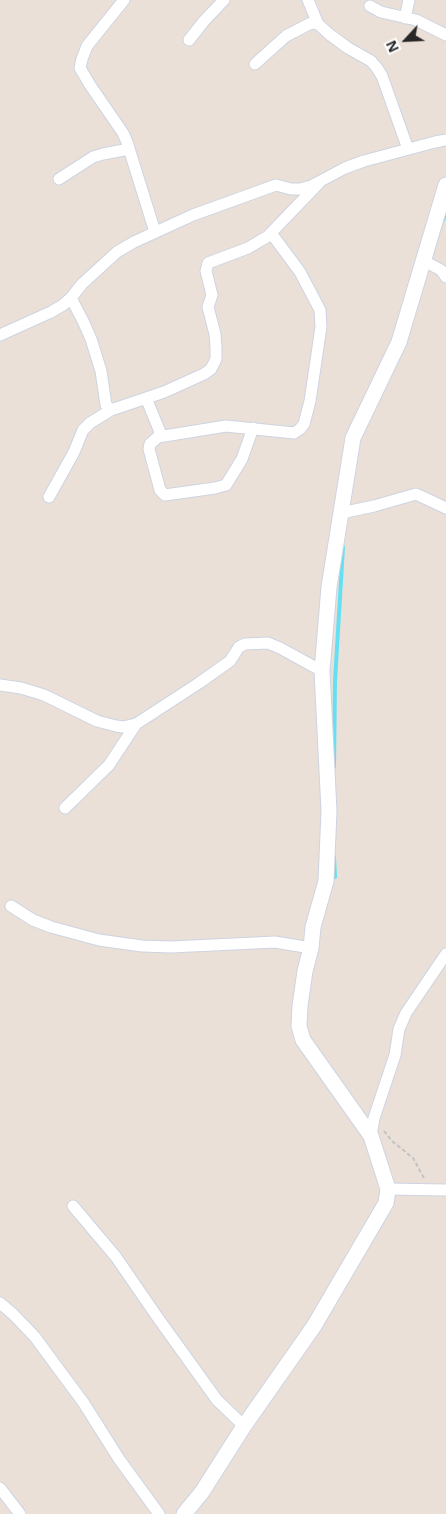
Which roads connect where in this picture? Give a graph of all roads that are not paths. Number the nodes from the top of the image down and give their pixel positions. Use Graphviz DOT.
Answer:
graph roads {
  1 [pos="124,0"];
  2 [pos="224,0"];
  3 [pos="308,0"];
  4 [pos="409,0"];
  5 [pos="370,6"];
  6 [pos="405,18"];
  7 [pos="318,24"];
  8 [pos="446,35"];
  9 [pos="189,40"];
  10 [pos="255,64"];
  11 [pos="446,140"];
  12 [pos="129,149"];
  13 [pos="408,149"];
  14 [pos="60,179"];
  15 [pos="322,181"];
  16 [pos="446,185"];
  17 [pos="155,232"];
  18 [pos="268,236"];
  19 [pos="424,261"];
  20 [pos="446,277"];
  21 [pos="71,298"];
  22 [pos="0,335"];
  23 [pos="146,398"];
  24 [pos="111,410"];
  25 [pos="253,428"];
  26 [pos="158,437"];
  27 [pos="49,497"];
  28 [pos="446,508"];
  29 [pos="341,513"];
  30 [pos="322,671"];
  31 [pos="0,685"];
  32 [pos="136,724"];
  33 [pos="65,808"];
  34 [pos="11,906"];
  35 [pos="311,948"];
  36 [pos="446,954"];
  37 [pos="371,1136"];
  38 [pos="388,1189"];
  39 [pos="446,1190"];
  40 [pos="73,1206"];
  41 [pos="0,1303"];
  42 [pos="244,1426"];
  43 [pos="0,1488"];
  44 [pos="20,1514"];
  45 [pos="159,1514"];
  46 [pos="184,1514"];
  1 -- 12 [label="street"];
  2 -- 9 [label="street"];
  3 -- 7 [label="street"];
  4 -- 6 [label="street"];
  5 -- 6 [label="street"];
  6 -- 8 [label="street"];
  7 -- 10 [label="street"];
  7 -- 13 [label="street"];
  11 -- 13 [label="street"];
  12 -- 14 [label="street"];
  12 -- 17 [label="street"];
  13 -- 15 [label="street"];
  15 -- 17 [label="street"];
  15 -- 18 [label="street"];
  16 -- 19 [label="street"];
  17 -- 21 [label="street"];
  18 -- 23 [label="street"];
  18 -- 25 [label="street"];
  19 -- 20 [label="street"];
  19 -- 29 [label="street"];
  21 -- 22 [label="street"];
  21 -- 24 [label="street"];
  23 -- 24 [label="street"];
  23 -- 26 [label="street"];
  24 -- 27 [label="street"];
  25 -- 26 [label="street"];
  25 -- 26 [label="street"];
  28 -- 29 [label="street"];
  29 -- 30 [label="street"];
  30 -- 32 [label="street"];
  30 -- 35 [label="street"];
  31 -- 32 [label="street"];
  32 -- 33 [label="street"];
  34 -- 35 [label="street"];
  35 -- 37 [label="street"];
  36 -- 37 [label="street"];
  37 -- 38 [label="street"];
  38 -- 39 [label="street"];
  38 -- 42 [label="street"];
  40 -- 42 [label="street"];
  41 -- 45 [label="street"];
  42 -- 46 [label="street"];
  43 -- 44 [label="street"];
}
